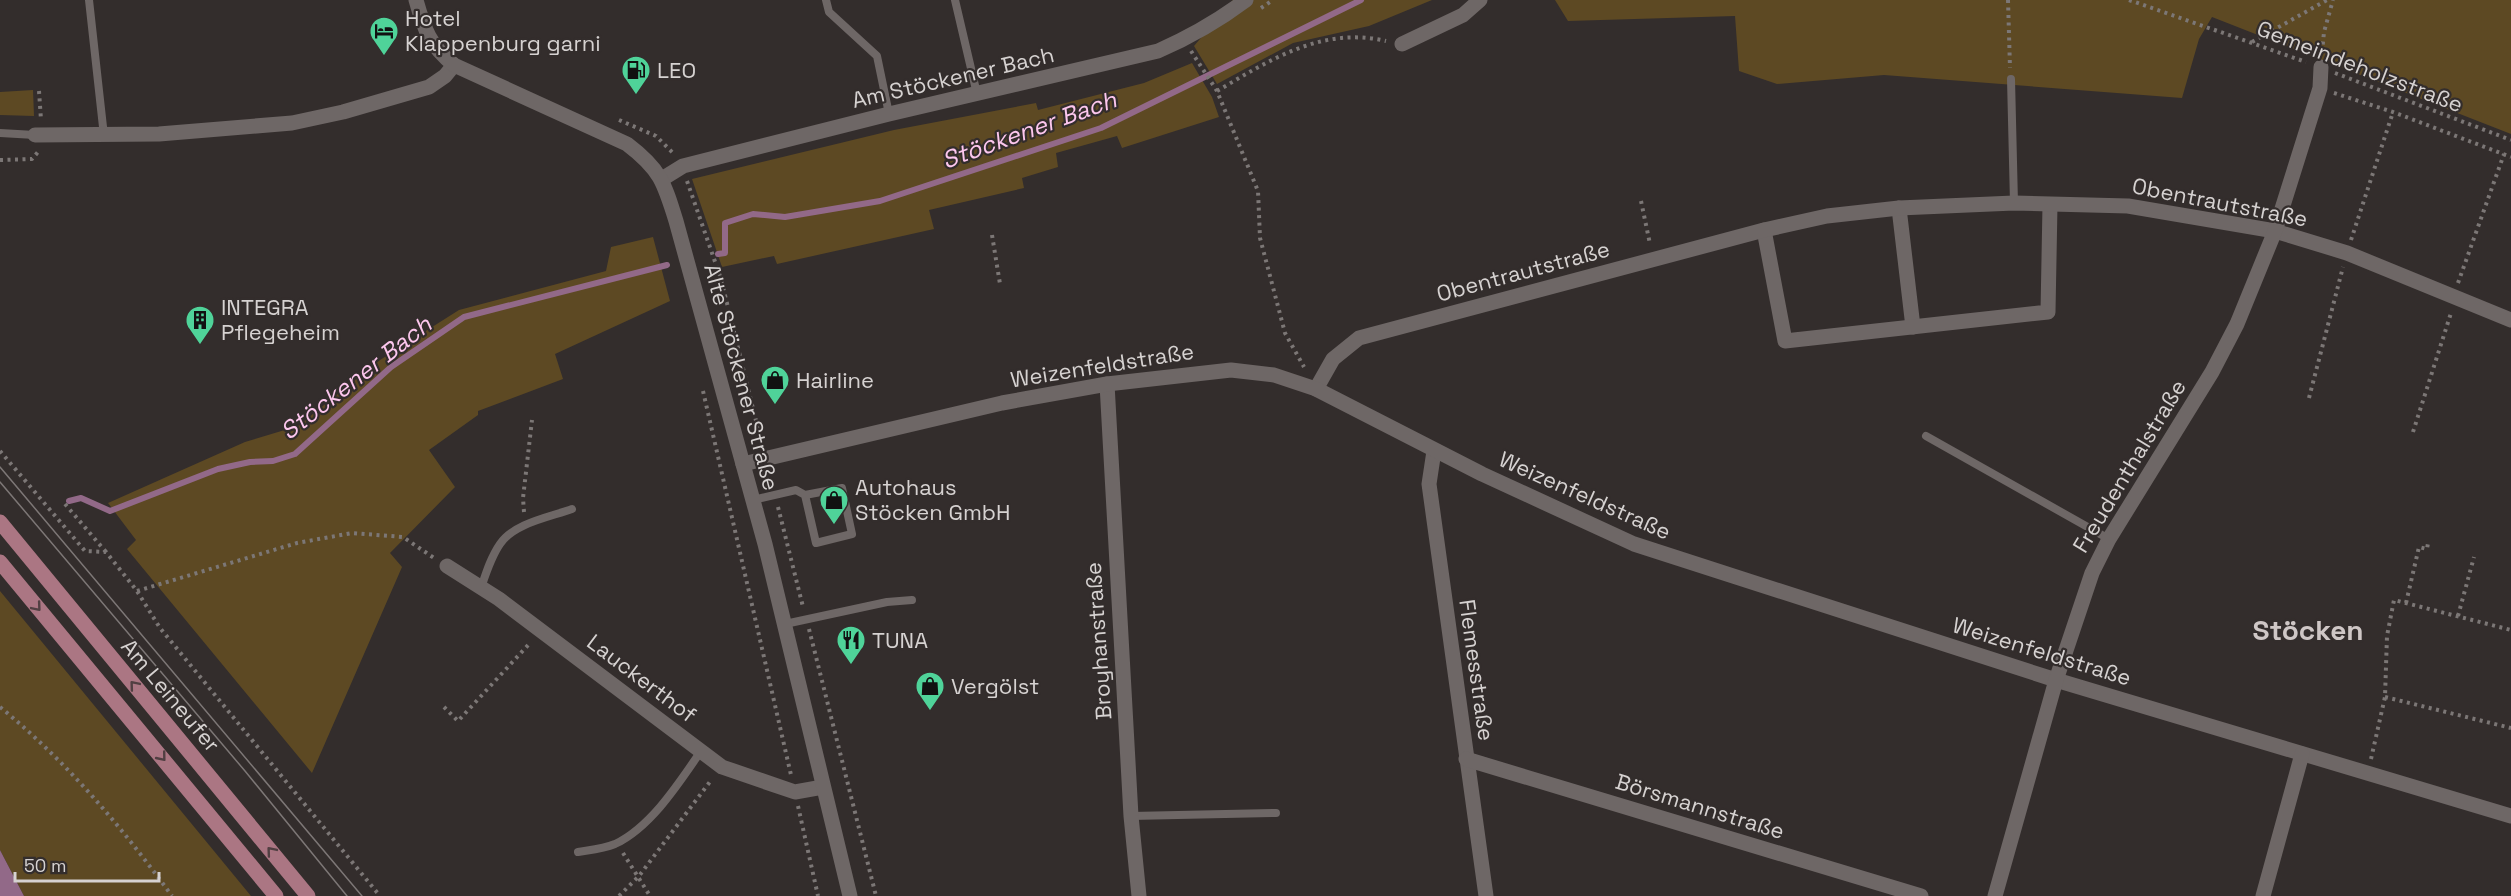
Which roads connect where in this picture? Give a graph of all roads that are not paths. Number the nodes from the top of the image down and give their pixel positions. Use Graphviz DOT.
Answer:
graph roads {
  1 [pos="89,0"];
  2 [pos="416,0"];
  3 [pos="826,0"];
  4 [pos="955,0"];
  5 [pos="1246,0"];
  6 [pos="1480,0"];
  7 [pos="1402,44"];
  8 [pos="454,65"];
  9 [pos="2321,68"];
  10 [pos="2011,79"];
  11 [pos="977,94"];
  12 [pos="889,114"];
  13 [pos="38,130"];
  14 [pos="0,133"];
  15 [pos="104,136"];
  16 [pos="662,179"];
  17 [pos="2014,203"];
  18 [pos="2050,205"];
  19 [pos="1899,208"];
  20 [pos="1764,230"];
  21 [pos="2275,231"];
  22 [pos="2511,320"];
  23 [pos="1912,327"];
  24 [pos="1107,384"];
  25 [pos="1316,388"];
  26 [pos="1926,436"];
  27 [pos="1434,451"];
  28 [pos="743,464"];
  29 [pos="805,495"];
  30 [pos="752,500"];
  31 [pos="572,509"];
  32 [pos="0,522"];
  33 [pos="2109,539"];
  34 [pos="0,562"];
  35 [pos="447,566"];
  36 [pos="481,588"];
  37 [pos="912,600"];
  38 [pos="785,624"];
  39 [pos="2056,680"];
  40 [pos="701,751"];
  41 [pos="2301,754"];
  42 [pos="1466,759"];
  43 [pos="823,787"];
  44 [pos="1276,813"];
  45 [pos="1131,816"];
  46 [pos="2511,816"];
  47 [pos="578,852"];
  48 [pos="276,896"];
  49 [pos="308,896"];
  50 [pos="850,896"];
  51 [pos="1139,896"];
  52 [pos="1486,896"];
  53 [pos="1921,896"];
  54 [pos="1995,896"];
  55 [pos="2263,896"];
  1 -- 15 [label="lane"];
  2 -- 8 [label="street, Alte Stöckener Straße"];
  3 -- 12 [label="lane"];
  4 -- 11 [label="lane"];
  5 -- 11 [label="street, Am Stöckener Bach"];
  6 -- 7 [label="street"];
  8 -- 15 [label="street"];
  8 -- 16 [label="street, Alte Stöckener Straße"];
  9 -- 21 [label="street, Freudenthalstraße"];
  10 -- 17 [label="lane"];
  11 -- 12 [label="street, Am Stöckener Bach"];
  12 -- 16 [label="street, Am Stöckener Bach"];
  13 -- 14 [label="lane"];
  13 -- 15 [label="street"];
  16 -- 28 [label="street, Alte Stöckener Straße"];
  17 -- 18 [label="street, Obentrautstraße"];
  17 -- 19 [label="street, Obentrautstraße"];
  18 -- 21 [label="street, Obentrautstraße"];
  18 -- 23 [label="street"];
  19 -- 20 [label="street, Obentrautstraße"];
  19 -- 23 [label="street"];
  20 -- 23 [label="street"];
  20 -- 25 [label="street, Obentrautstraße"];
  21 -- 22 [label="street, Obentrautstraße"];
  21 -- 33 [label="street, Freudenthalstraße"];
  24 -- 25 [label="street, Weizenfeldstraße"];
  24 -- 28 [label="street, Weizenfeldstraße"];
  24 -- 45 [label="street, Broyhanstraße"];
  25 -- 27 [label="street, Weizenfeldstraße"];
  26 -- 33 [label="lane"];
  27 -- 39 [label="street, Weizenfeldstraße"];
  27 -- 42 [label="street, Flemesstraße"];
  28 -- 30 [label="street, Alte Stöckener Straße"];
  29 -- 29 [label="lane"];
  29 -- 30 [label="lane"];
  30 -- 38 [label="street, Alte Stöckener Straße"];
  31 -- 36 [label="lane"];
  49 -- 32 [label="main road, Am Leineufer, one-way"];
  33 -- 39 [label="street, Freudenthalstraße"];
  34 -- 48 [label="main road, Am Leineufer, one-way"];
  35 -- 36 [label="street, Lauckerthof"];
  36 -- 40 [label="street, Lauckerthof"];
  37 -- 38 [label="lane"];
  38 -- 43 [label="street, Alte Stöckener Straße"];
  39 -- 41 [label="street, Weizenfeldstraße"];
  39 -- 54 [label="street, Freudenthalstraße"];
  40 -- 43 [label="street, Lauckerthof"];
  40 -- 47 [label="lane"];
  41 -- 46 [label="street, Weizenfeldstraße"];
  41 -- 55 [label="street"];
  42 -- 52 [label="street, Flemesstraße"];
  42 -- 53 [label="street, Börsmannstraße"];
  43 -- 50 [label="street, Alte Stöckener Straße"];
  44 -- 45 [label="lane"];
  45 -- 51 [label="street, Broyhanstraße"];
}
